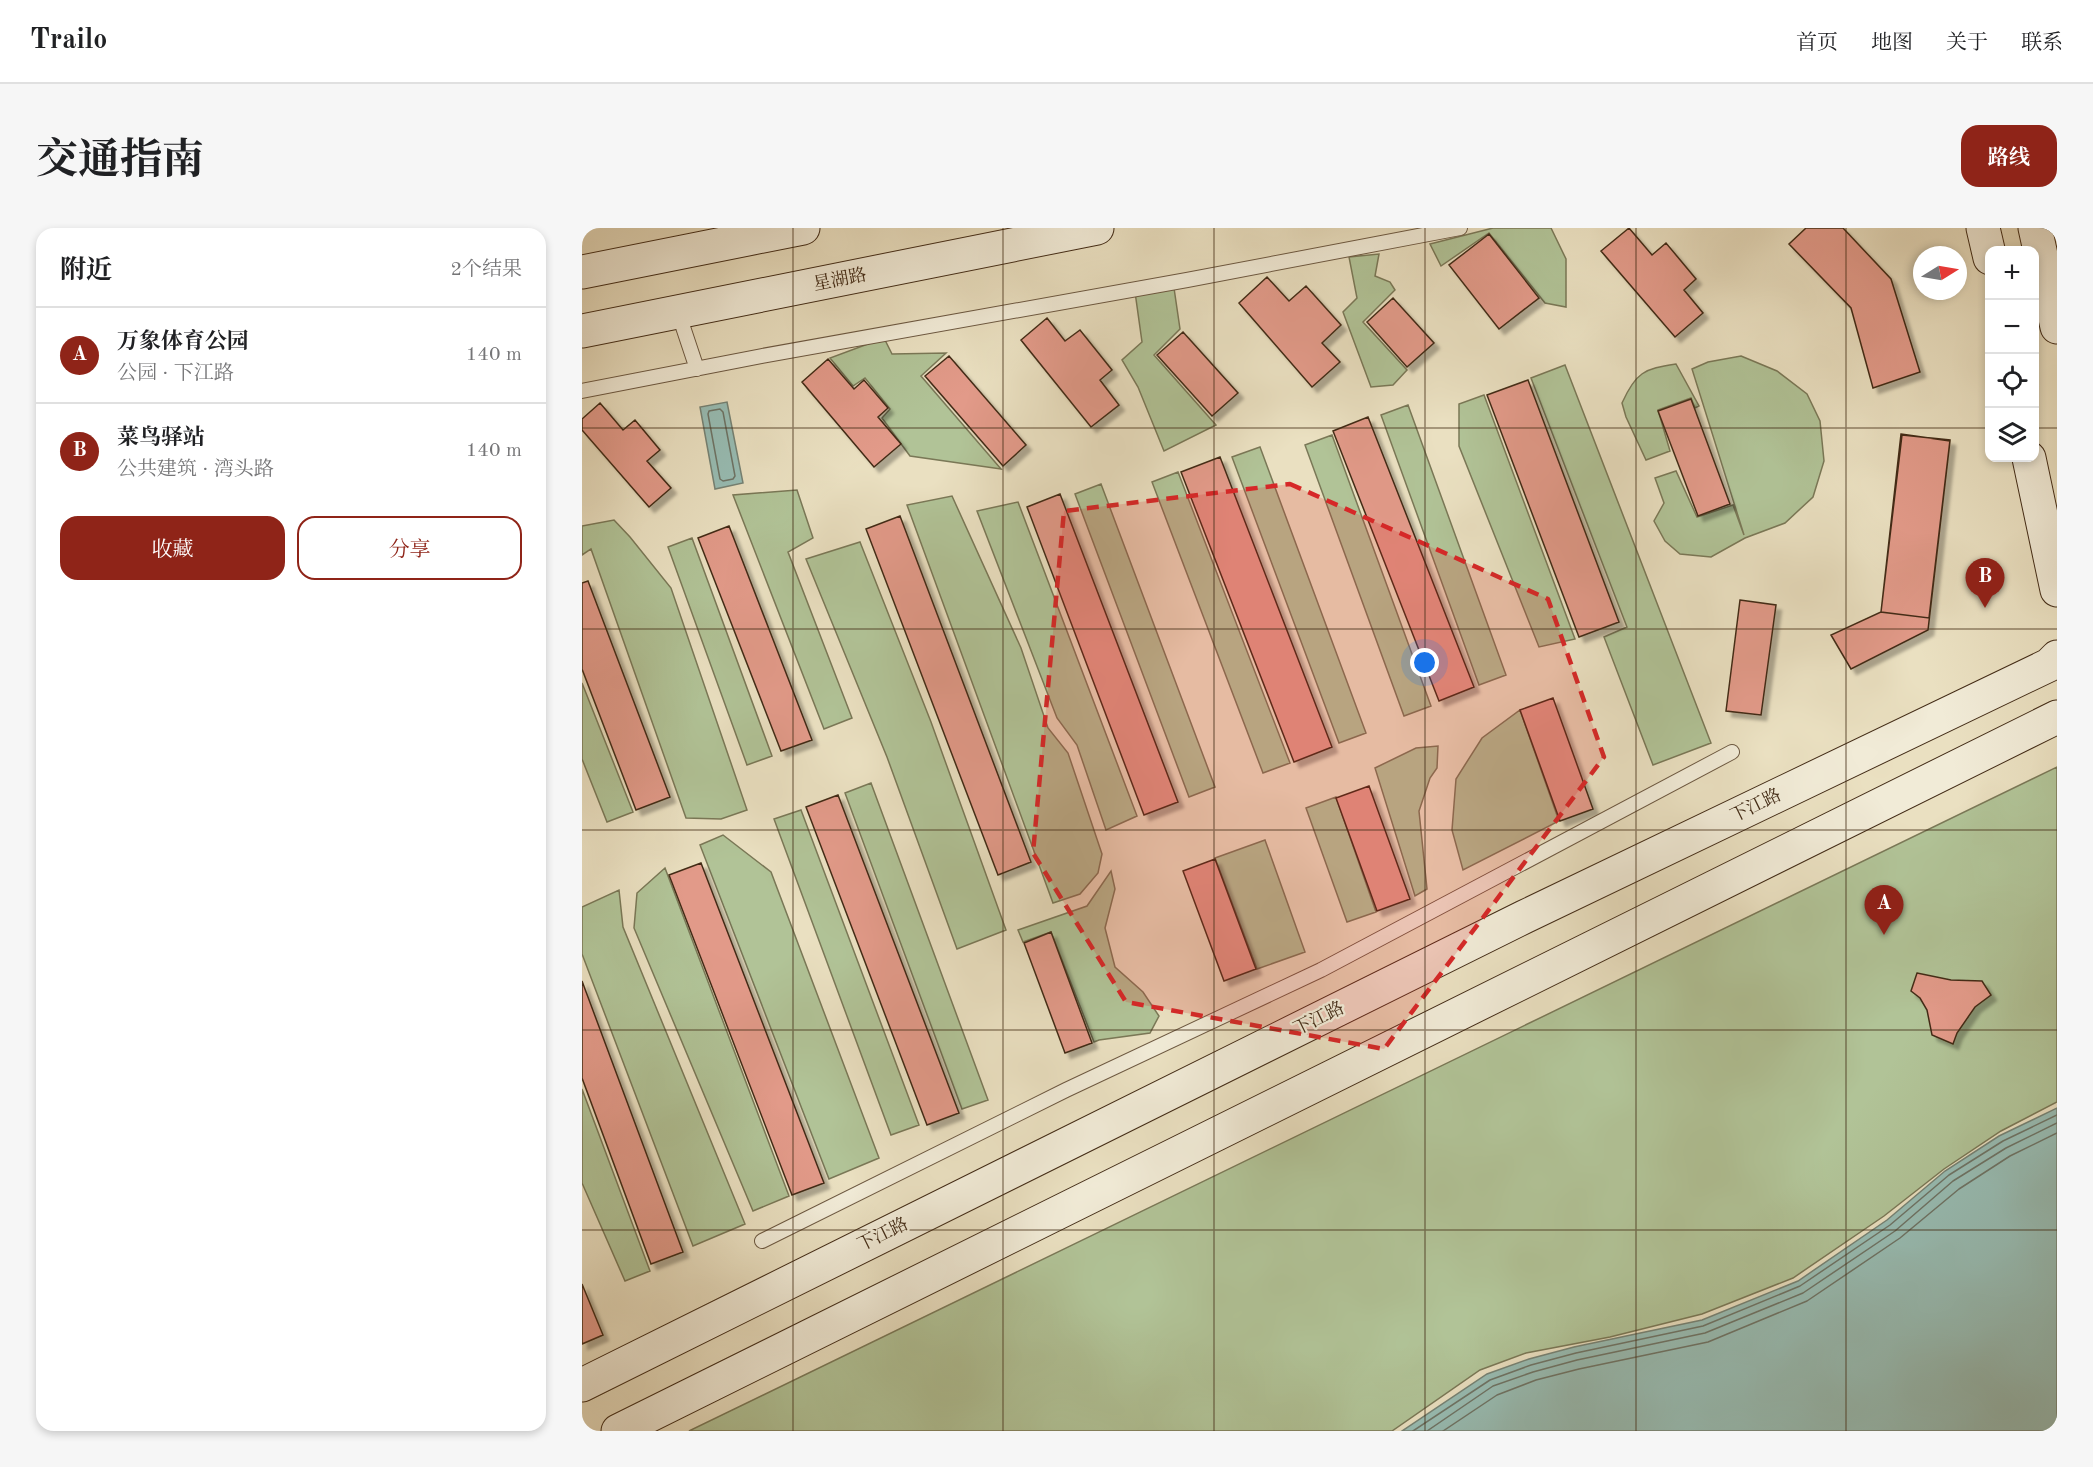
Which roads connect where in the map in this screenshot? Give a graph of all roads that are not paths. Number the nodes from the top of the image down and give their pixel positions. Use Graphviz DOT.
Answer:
graph roads {
  1 [pos="803,228"];
  2 [pos="1097,228"];
  3 [pos="1460,228"];
  4 [pos="1983,228"];
  5 [pos="2035,228"];
  6 [pos="1987,246"];
  7 [pos="582,272"];
  8 [pos="678,312"];
  9 [pos="2057,327"];
  10 [pos="582,331"];
  11 [pos="697,369"];
  12 [pos="582,392"];
  13 [pos="2031,462"];
  14 [pos="2057,590"];
  15 [pos="2057,657"];
  16 [pos="2057,717"];
  17 [pos="1732,752"];
  18 [pos="762,1241"];
  19 [pos="582,1385"];
  20 [pos="618,1431"];
  1 -- 7 [label="main road"];
  2 -- 8 [label="main road, 星湖路"];
  3 -- 11 [label="lane"];
  4 -- 6 [label="main road"];
  5 -- 9 [label="main road"];
  8 -- 10 [label="main road, 星湖路"];
  8 -- 11 [label="lane"];
  11 -- 12 [label="lane"];
  13 -- 14 [label="main road"];
  15 -- 19 [label="main road, 下江路"];
  16 -- 20 [label="main road"];
  17 -- 18 [label="lane"];
}
